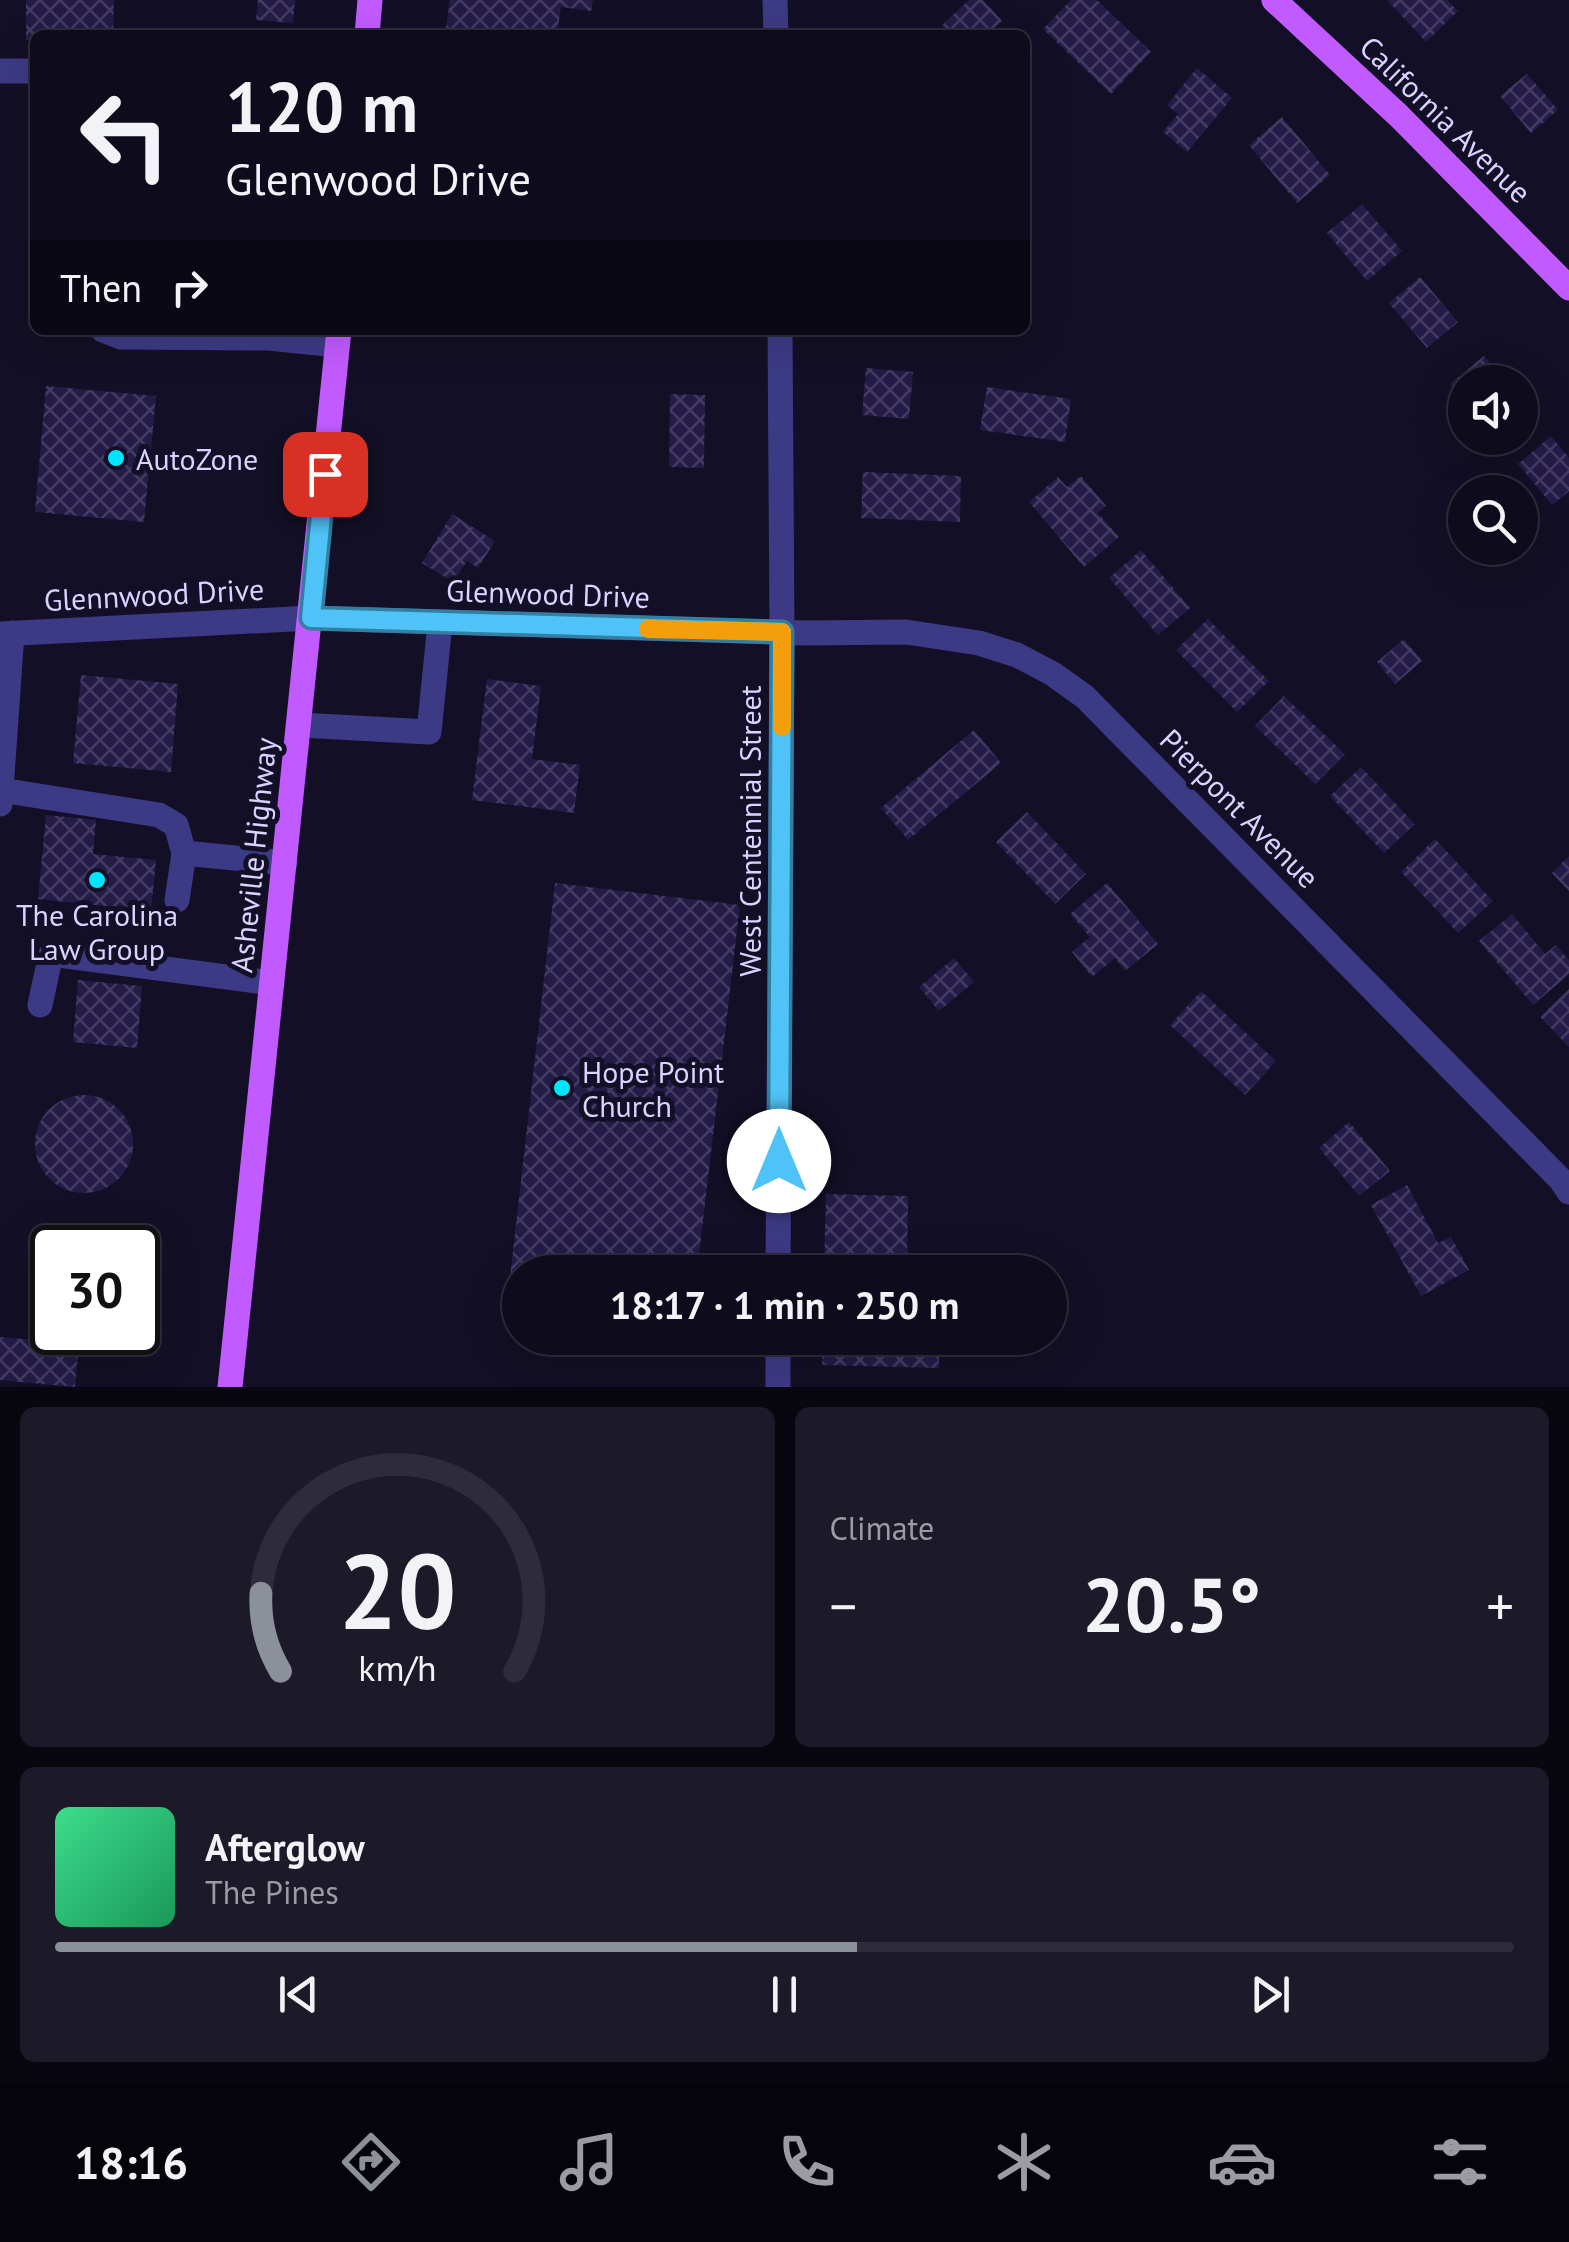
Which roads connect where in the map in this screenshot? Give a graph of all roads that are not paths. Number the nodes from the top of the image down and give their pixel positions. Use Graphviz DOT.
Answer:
graph roads {
  1 [pos="370,0"];
  2 [pos="774,0"];
  3 [pos="1274,0"];
  4 [pos="367,30"];
  5 [pos="776,30"];
  6 [pos="0,71"];
  7 [pos="30,71"];
  8 [pos="1569,288"];
  9 [pos="117,335"];
  10 [pos="780,335"];
  11 [pos="338,338"];
  12 [pos="311,618"];
  13 [pos="440,623"];
  14 [pos="782,632"];
  15 [pos="6,634"];
  16 [pos="300,725"];
  17 [pos="1,790"];
  18 [pos="0,804"];
  19 [pos="184,854"];
  20 [pos="285,863"];
  21 [pos="177,900"];
  22 [pos="272,984"];
  23 [pos="40,1005"];
  24 [pos="1566,1182"];
  25 [pos="778,1255"];
  26 [pos="778,1355"];
  27 [pos="230,1387"];
  28 [pos="778,1387"];
  1 -- 4 [label="main road"];
  2 -- 5 [label="street"];
  3 -- 8 [label="main road, California Avenue"];
  6 -- 7 [label="street"];
  9 -- 11 [label="street"];
  10 -- 14 [label="street, West Centennial Street"];
  11 -- 12 [label="main road, Asheville Highway"];
  12 -- 13 [label="street, Glenwood Drive"];
  12 -- 15 [label="street, Glennwood Drive"];
  12 -- 16 [label="main road, Asheville Highway"];
  13 -- 14 [label="street, Glenwood Drive"];
  13 -- 16 [label="street"];
  14 -- 24 [label="street, Pierpont Avenue"];
  14 -- 25 [label="street, West Centennial Street"];
  15 -- 17 [label="street"];
  16 -- 20 [label="main road, Asheville Highway"];
  17 -- 18 [label="street"];
  17 -- 19 [label="street"];
  19 -- 20 [label="street"];
  19 -- 21 [label="street"];
  20 -- 22 [label="main road, Asheville Highway"];
  22 -- 23 [label="street"];
  22 -- 27 [label="main road, Asheville Highway"];
  26 -- 28 [label="street"];
}
